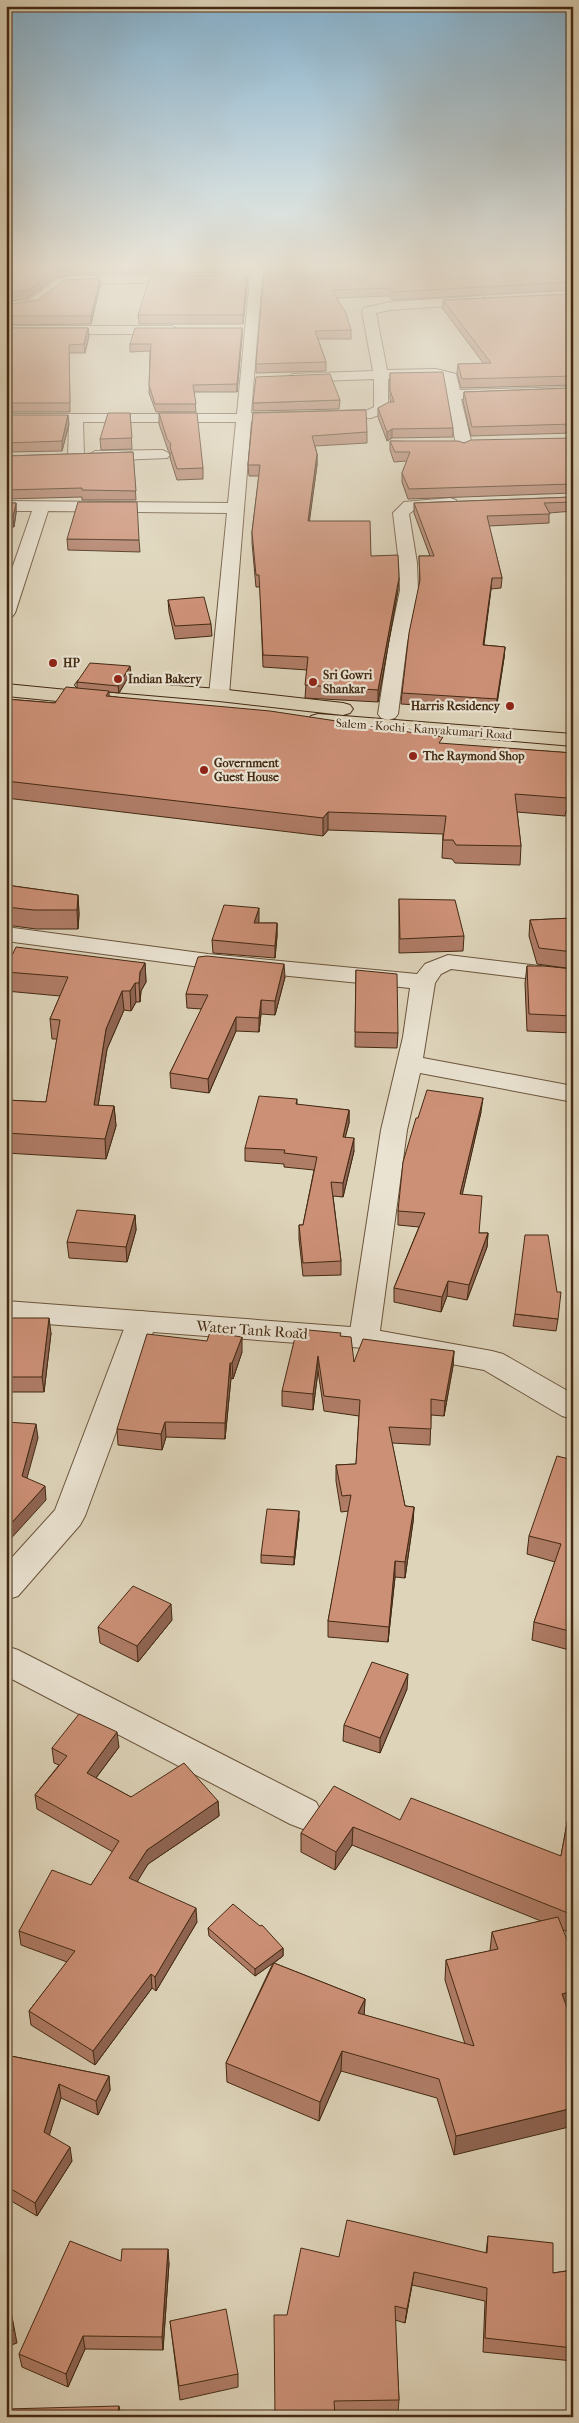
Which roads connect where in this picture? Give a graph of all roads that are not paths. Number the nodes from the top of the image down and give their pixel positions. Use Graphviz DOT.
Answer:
graph roads {
  1 [pos="247,380"];
  2 [pos="382,380"];
  3 [pos="451,380"];
  4 [pos="573,391"];
  5 [pos="453,395"];
  6 [pos="6,418"];
  7 [pos="76,418"];
  8 [pos="243,418"];
  9 [pos="483,444"];
  10 [pos="446,445"];
  11 [pos="464,445"];
  12 [pos="162,455"];
  13 [pos="56,457"];
  14 [pos="76,457"];
  15 [pos="463,503"];
  16 [pos="6,506"];
  17 [pos="41,507"];
  18 [pos="235,508"];
  19 [pos="6,613"];
  20 [pos="6,678"];
  21 [pos="6,690"];
  22 [pos="219,695"];
  23 [pos="298,711"];
  24 [pos="388,714"];
  25 [pos="573,726"];
  26 [pos="573,740"];
  27 [pos="6,934"];
  28 [pos="573,977"];
  29 [pos="423,982"];
  30 [pos="409,1063"];
  31 [pos="573,1094"];
  32 [pos="6,1311"];
  33 [pos="142,1321"];
  34 [pos="364,1338"];
  35 [pos="573,1408"];
  36 [pos="6,1586"];
  37 [pos="6,1660"];
  38 [pos="304,1813"];
  1 -- 8 [label="street"];
  2 -- 8 [label="street"];
  3 -- 5 [label="street"];
  4 -- 5 [label="street"];
  5 -- 11 [label="street"];
  6 -- 7 [label="street"];
  7 -- 8 [label="street"];
  7 -- 14 [label="street"];
  8 -- 18 [label="street"];
  9 -- 11 [label="street"];
  10 -- 11 [label="street"];
  12 -- 14 [label="street"];
  13 -- 14 [label="street"];
  15 -- 24 [label="street"];
  16 -- 17 [label="street"];
  17 -- 18 [label="street"];
  17 -- 19 [label="street"];
  18 -- 22 [label="street"];
  20 -- 22 [label="highway, Salem - Kochi - Kanyakumari Road"];
  21 -- 23 [label="highway, Salem - Kochi - Kanyakumari Road"];
  22 -- 23 [label="highway, Salem - Kochi - Kanyakumari Road"];
  23 -- 24 [label="highway, Salem - Kochi - Kanyakumari Road"];
  23 -- 26 [label="highway, Salem - Kochi - Kanyakumari Road"];
  24 -- 25 [label="highway, Salem - Kochi - Kanyakumari Road"];
  27 -- 29 [label="street"];
  28 -- 29 [label="street"];
  29 -- 30 [label="street"];
  30 -- 31 [label="street"];
  30 -- 34 [label="street"];
  32 -- 33 [label="street, Water Tank Road"];
  33 -- 34 [label="street, Water Tank Road"];
  33 -- 36 [label="street"];
  34 -- 35 [label="street, Water Tank Road"];
  37 -- 38 [label="street"];
}
